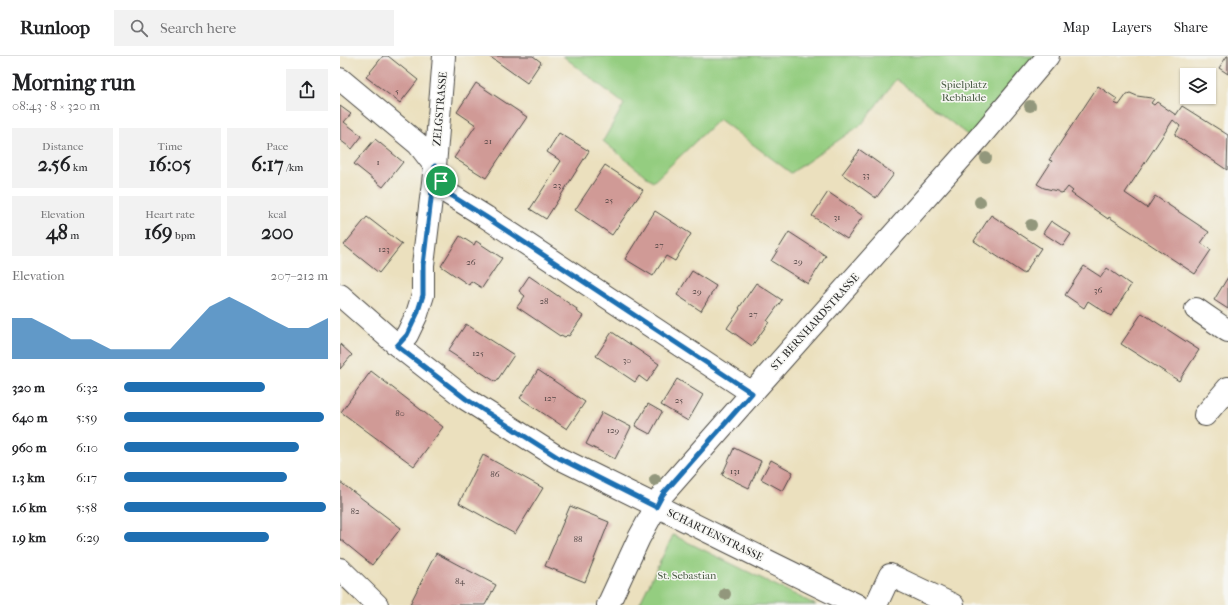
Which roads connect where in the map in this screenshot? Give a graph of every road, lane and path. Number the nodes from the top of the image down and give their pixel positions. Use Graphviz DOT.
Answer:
graph roads {
  1 [pos="444,56"];
  2 [pos="1048,56"];
  3 [pos="340,79"];
  4 [pos="435,166"];
  5 [pos="340,295"];
  6 [pos="1196,309"];
  7 [pos="1228,331"];
  8 [pos="397,346"];
  9 [pos="1228,388"];
  10 [pos="752,393"];
  11 [pos="1205,415"];
  12 [pos="656,507"];
  13 [pos="340,569"];
  14 [pos="377,605"];
  15 [pos="608,605"];
  16 [pos="857,605"];
  17 [pos="876,605"];
  18 [pos="953,605"];
  1 -- 4 [label="street, ZELGSTRASSE"];
  2 -- 10 [label="street, ST. BERNHARDSTRASSE"];
  3 -- 4 [label="street"];
  4 -- 8 [label="street, ZELGSTRASSE"];
  4 -- 10 [label="street"];
  5 -- 8 [label="street, SCHARTENSTRASSE"];
  6 -- 7 [label="street"];
  8 -- 12 [label="street, SCHARTENSTRASSE"];
  9 -- 11 [label="street"];
  10 -- 12 [label="street, ST. BERNHARDSTRASSE"];
  12 -- 15 [label="street, ST. BERNHARDSTRASSE"];
  12 -- 16 [label="street, SCHARTENSTRASSE"];
  13 -- 14 [label="street"];
  17 -- 18 [label="street"];
}
